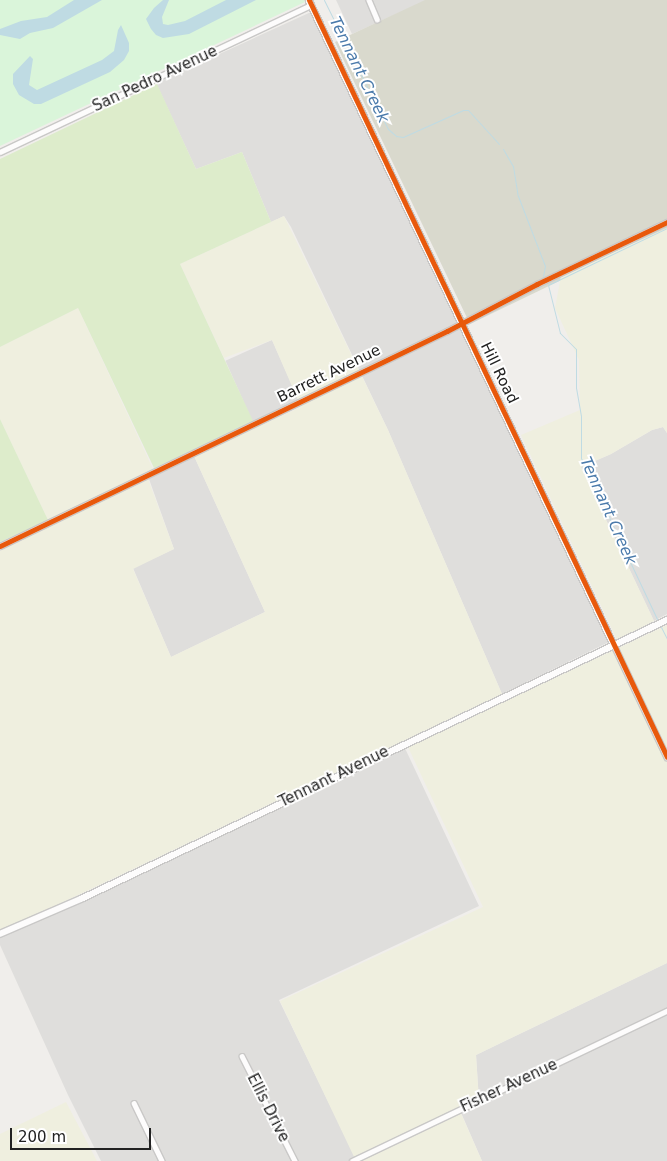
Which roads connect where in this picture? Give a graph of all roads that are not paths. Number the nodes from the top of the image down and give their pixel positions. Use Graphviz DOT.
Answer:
graph roads {
  1 [pos="369,0"];
  2 [pos="310,2"];
  3 [pos="377,19"];
  4 [pos="0,152"];
  5 [pos="667,222"];
  6 [pos="460,323"];
  7 [pos="0,546"];
  8 [pos="667,620"];
  9 [pos="614,646"];
  10 [pos="667,757"];
  11 [pos="0,934"];
  12 [pos="667,1011"];
  13 [pos="242,1056"];
  14 [pos="134,1103"];
  15 [pos="162,1161"];
  16 [pos="295,1161"];
  17 [pos="352,1161"];
  1 -- 3 [label="street"];
  2 -- 4 [label="street, San Pedro Avenue"];
  2 -- 6 [label="street, Hill Road"];
  5 -- 6 [label="street, Barrett Avenue"];
  6 -- 7 [label="street, Barrett Avenue"];
  6 -- 9 [label="street, Hill Road"];
  8 -- 9 [label="street, Tennant Avenue"];
  9 -- 10 [label="street, Hill Road"];
  9 -- 11 [label="street, Tennant Avenue"];
  12 -- 17 [label="street, Fisher Avenue"];
  13 -- 16 [label="street, Ellis Drive"];
  14 -- 15 [label="street"];
}
